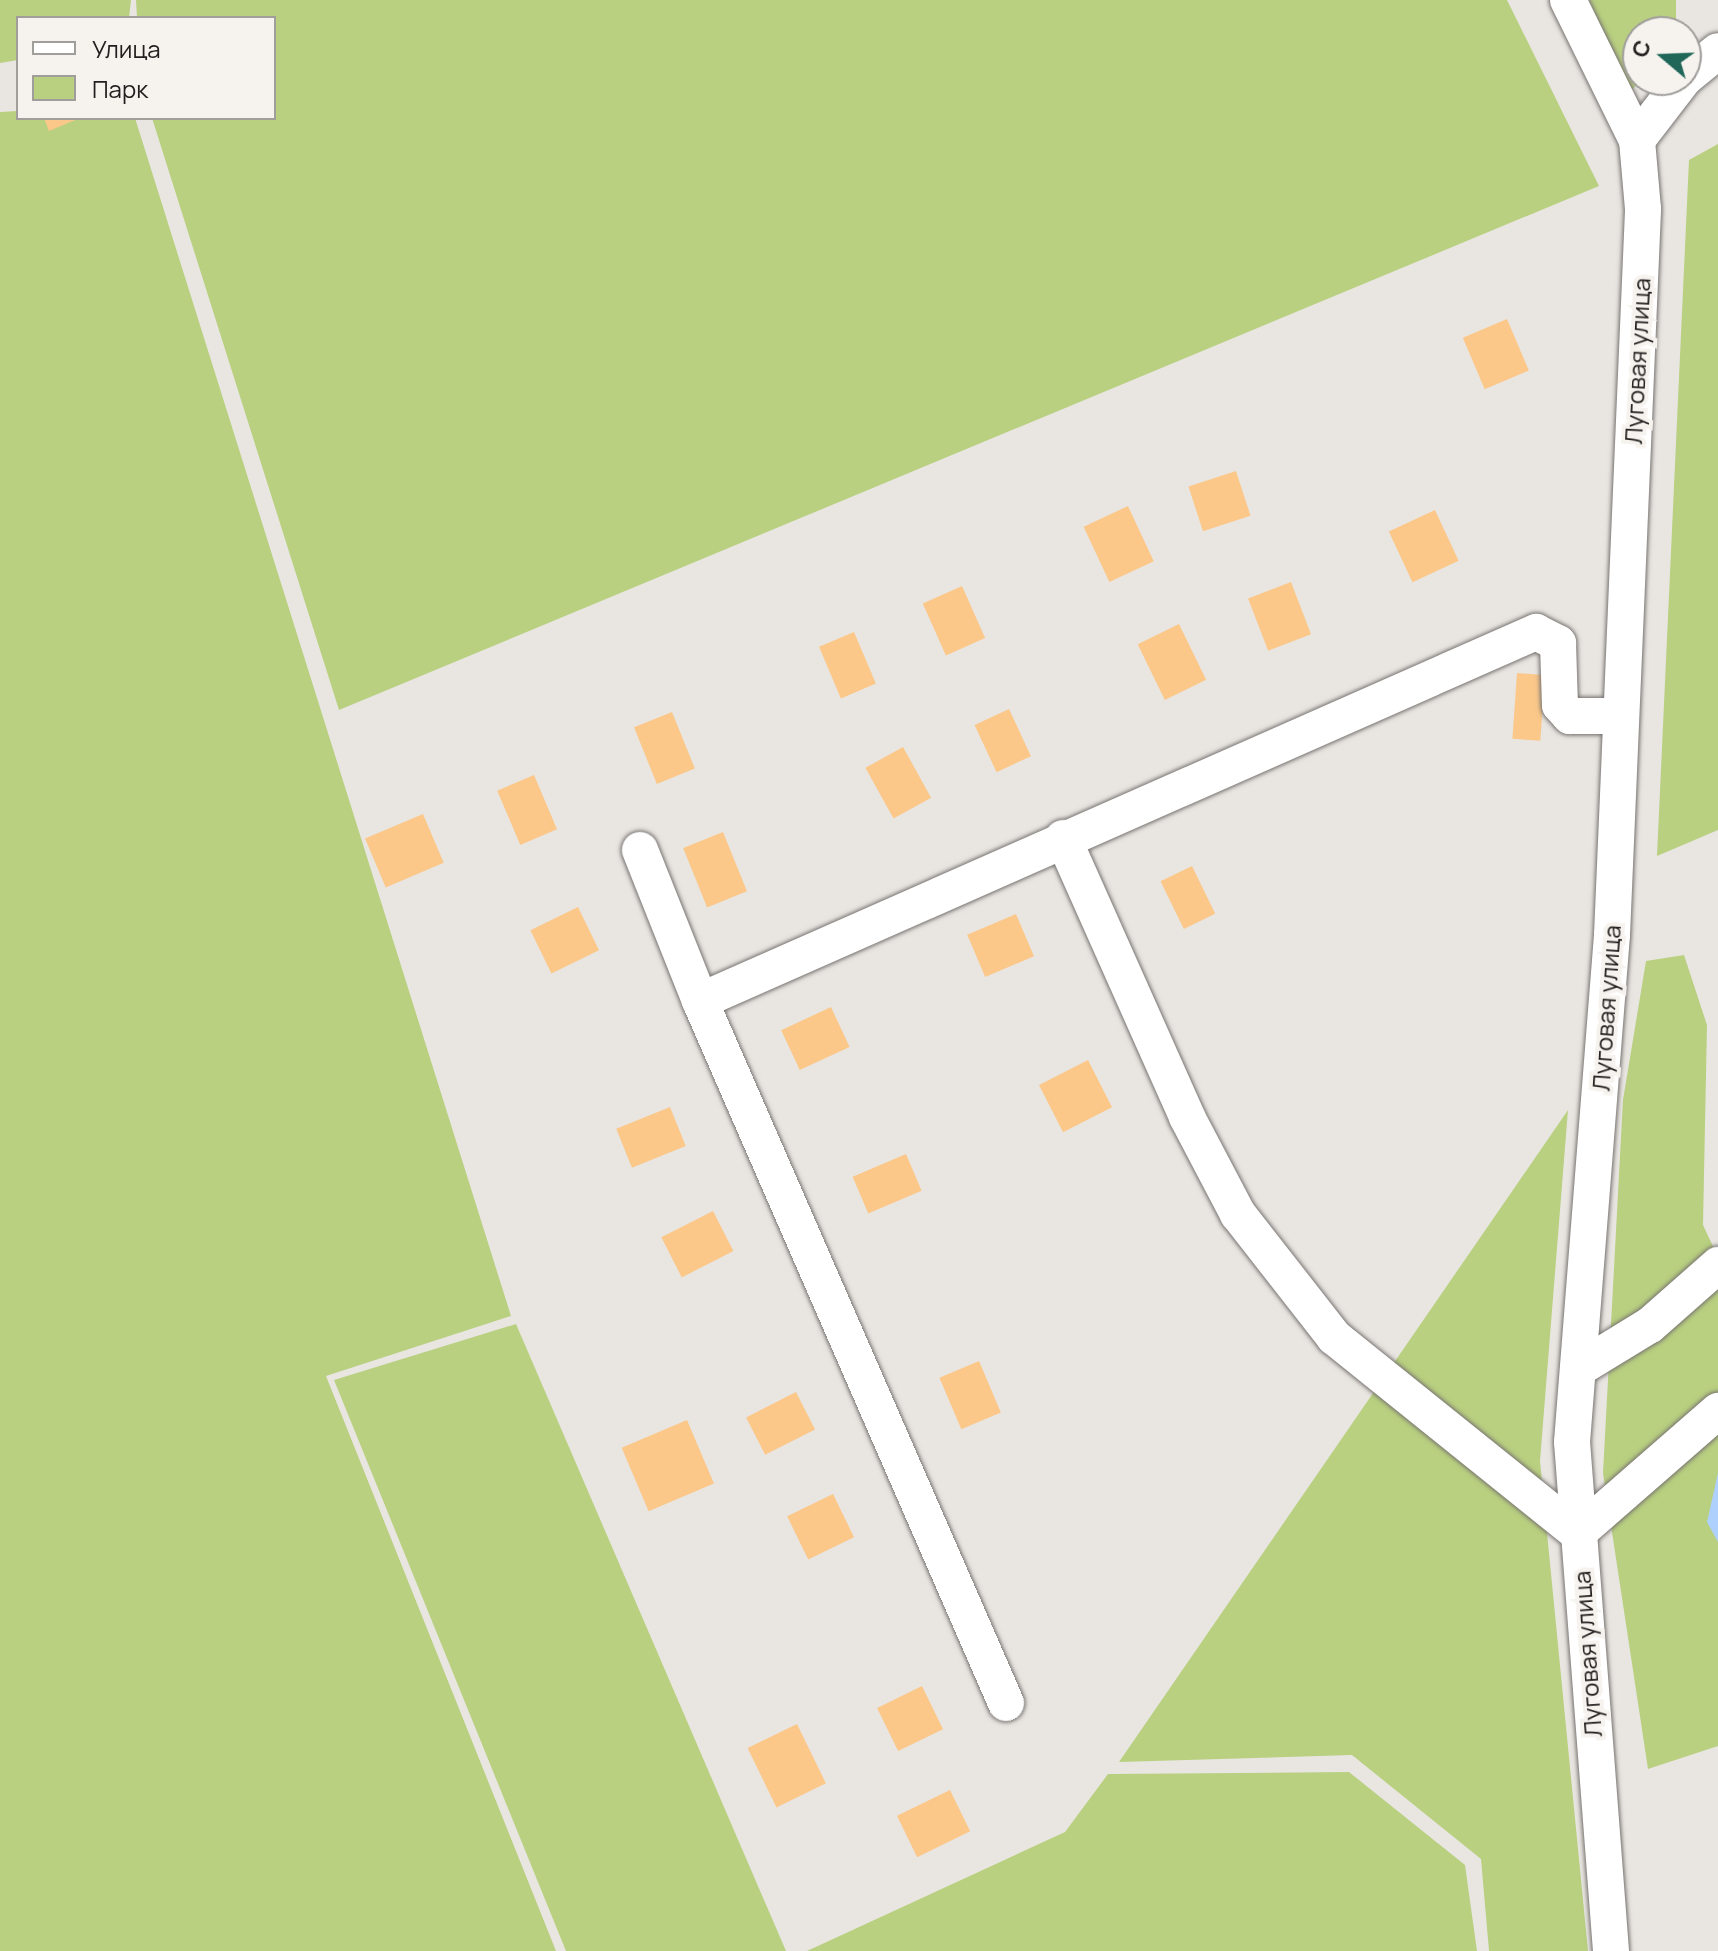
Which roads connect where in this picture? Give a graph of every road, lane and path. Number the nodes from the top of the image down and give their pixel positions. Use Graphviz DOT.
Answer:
graph roads {
  1 [pos="1568,0"];
  2 [pos="1674,96"];
  3 [pos="1637,140"];
  4 [pos="1621,716"];
  5 [pos="1063,838"];
  6 [pos="640,850"];
  7 [pos="700,1001"];
  8 [pos="1718,1265"];
  9 [pos="1578,1369"];
  10 [pos="1718,1411"];
  11 [pos="1578,1533"];
  12 [pos="1006,1703"];
  13 [pos="1611,1951"];
  1 -- 3 [label="lane"];
  2 -- 3 [label="lane"];
  3 -- 4 [label="lane, Луговая улица"];
  4 -- 5 [label="lane"];
  4 -- 9 [label="lane, Луговая улица"];
  5 -- 7 [label="lane"];
  5 -- 11 [label="lane"];
  6 -- 7 [label="lane"];
  7 -- 12 [label="lane"];
  8 -- 9 [label="lane"];
  9 -- 11 [label="lane, Луговая улица"];
  10 -- 11 [label="lane"];
  11 -- 13 [label="lane, Луговая улица"];
}
